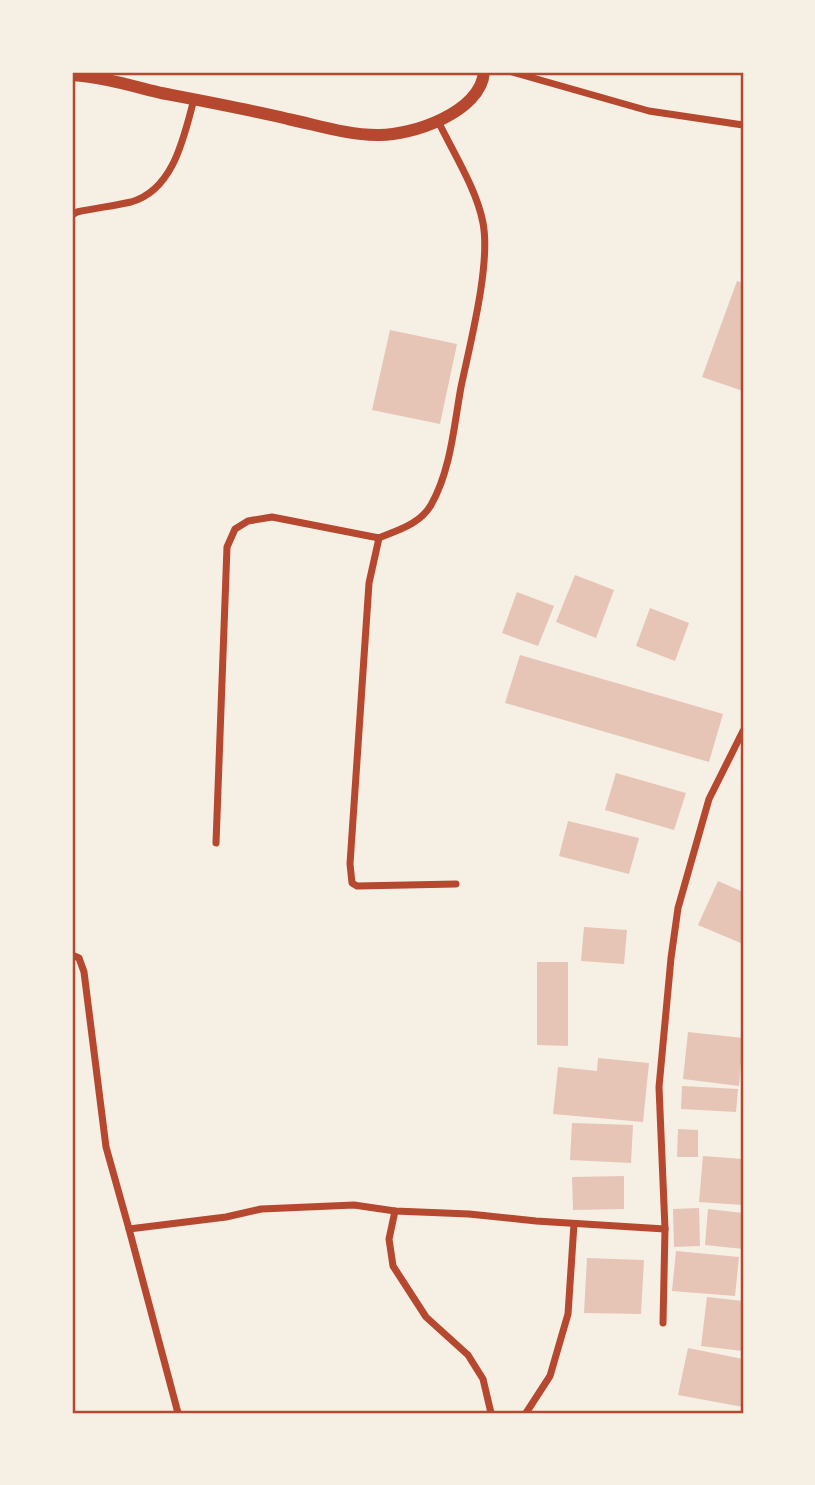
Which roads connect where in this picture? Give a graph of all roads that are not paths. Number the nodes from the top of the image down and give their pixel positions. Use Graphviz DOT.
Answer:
graph roads {
  1 [pos="484,72"];
  2 [pos="512,72"];
  3 [pos="72,75"];
  4 [pos="194,99"];
  5 [pos="438,121"];
  6 [pos="743,125"];
  7 [pos="72,215"];
  8 [pos="379,538"];
  9 [pos="743,731"];
  10 [pos="216,843"];
  11 [pos="456,884"];
  12 [pos="72,955"];
  13 [pos="395,1211"];
  14 [pos="574,1224"];
  15 [pos="129,1229"];
  16 [pos="664,1229"];
  17 [pos="663,1323"];
  18 [pos="178,1413"];
  19 [pos="491,1413"];
  20 [pos="526,1413"];
  1 -- 5 [label="street"];
  2 -- 6 [label="street"];
  3 -- 4 [label="street"];
  4 -- 5 [label="street"];
  4 -- 7 [label="street"];
  5 -- 8 [label="street"];
  8 -- 10 [label="street"];
  8 -- 11 [label="street"];
  9 -- 16 [label="street"];
  12 -- 15 [label="street"];
  13 -- 14 [label="street"];
  13 -- 15 [label="street"];
  13 -- 19 [label="street"];
  14 -- 16 [label="street"];
  14 -- 20 [label="street"];
  15 -- 18 [label="street"];
  16 -- 17 [label="street"];
}
